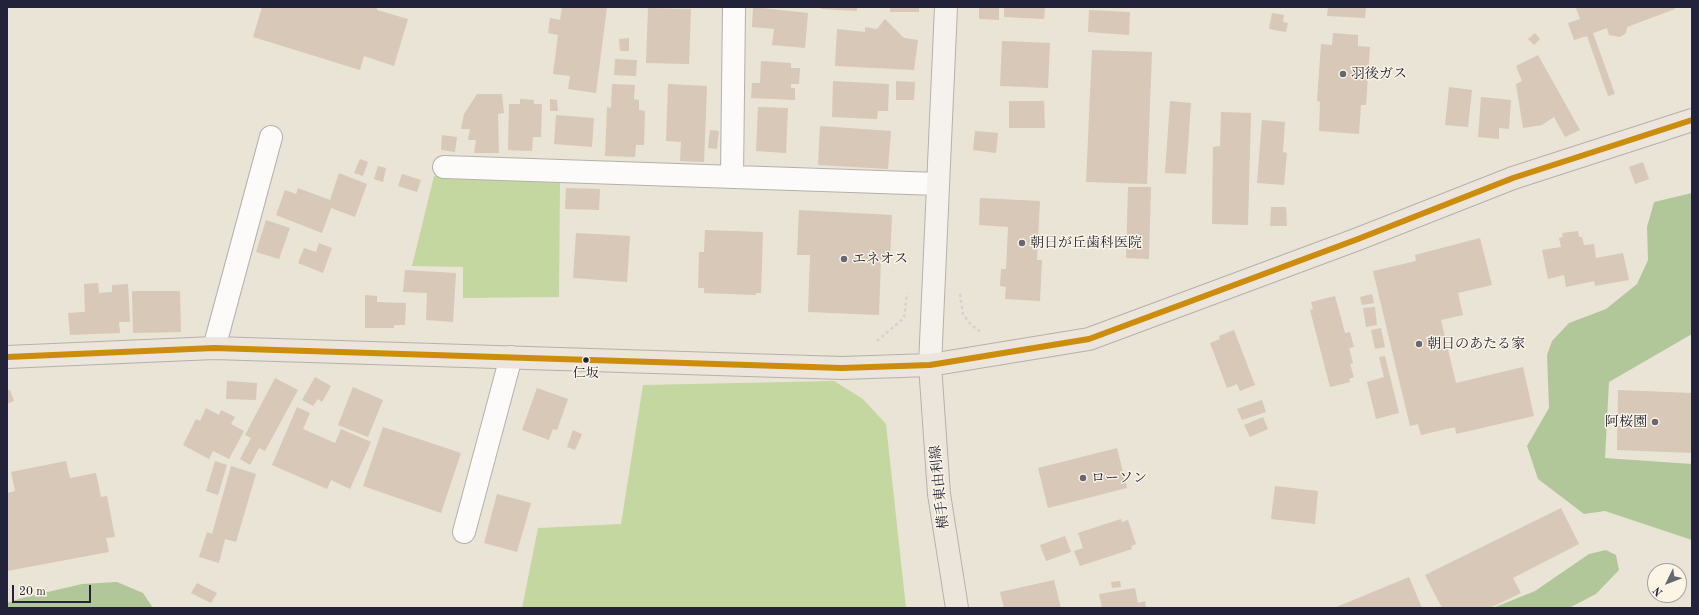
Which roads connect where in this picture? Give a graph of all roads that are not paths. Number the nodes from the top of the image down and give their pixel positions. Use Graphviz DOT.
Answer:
graph roads {
  1 [pos="734,7"];
  2 [pos="946,7"];
  3 [pos="1692,120"];
  4 [pos="271,137"];
  5 [pos="444,167"];
  6 [pos="732,176"];
  7 [pos="938,184"];
  8 [pos="214,348"];
  9 [pos="7,356"];
  10 [pos="511,357"];
  11 [pos="930,365"];
  12 [pos="464,532"];
  13 [pos="958,608"];
  1 -- 6 [label="street"];
  2 -- 7 [label="street"];
  3 -- 11 [label="main road"];
  4 -- 8 [label="street"];
  5 -- 6 [label="street"];
  6 -- 7 [label="street"];
  7 -- 11 [label="street"];
  8 -- 9 [label="main road"];
  8 -- 10 [label="main road"];
  10 -- 11 [label="main road"];
  10 -- 12 [label="street"];
  11 -- 13 [label="main road, 横手東由利線"];
}
